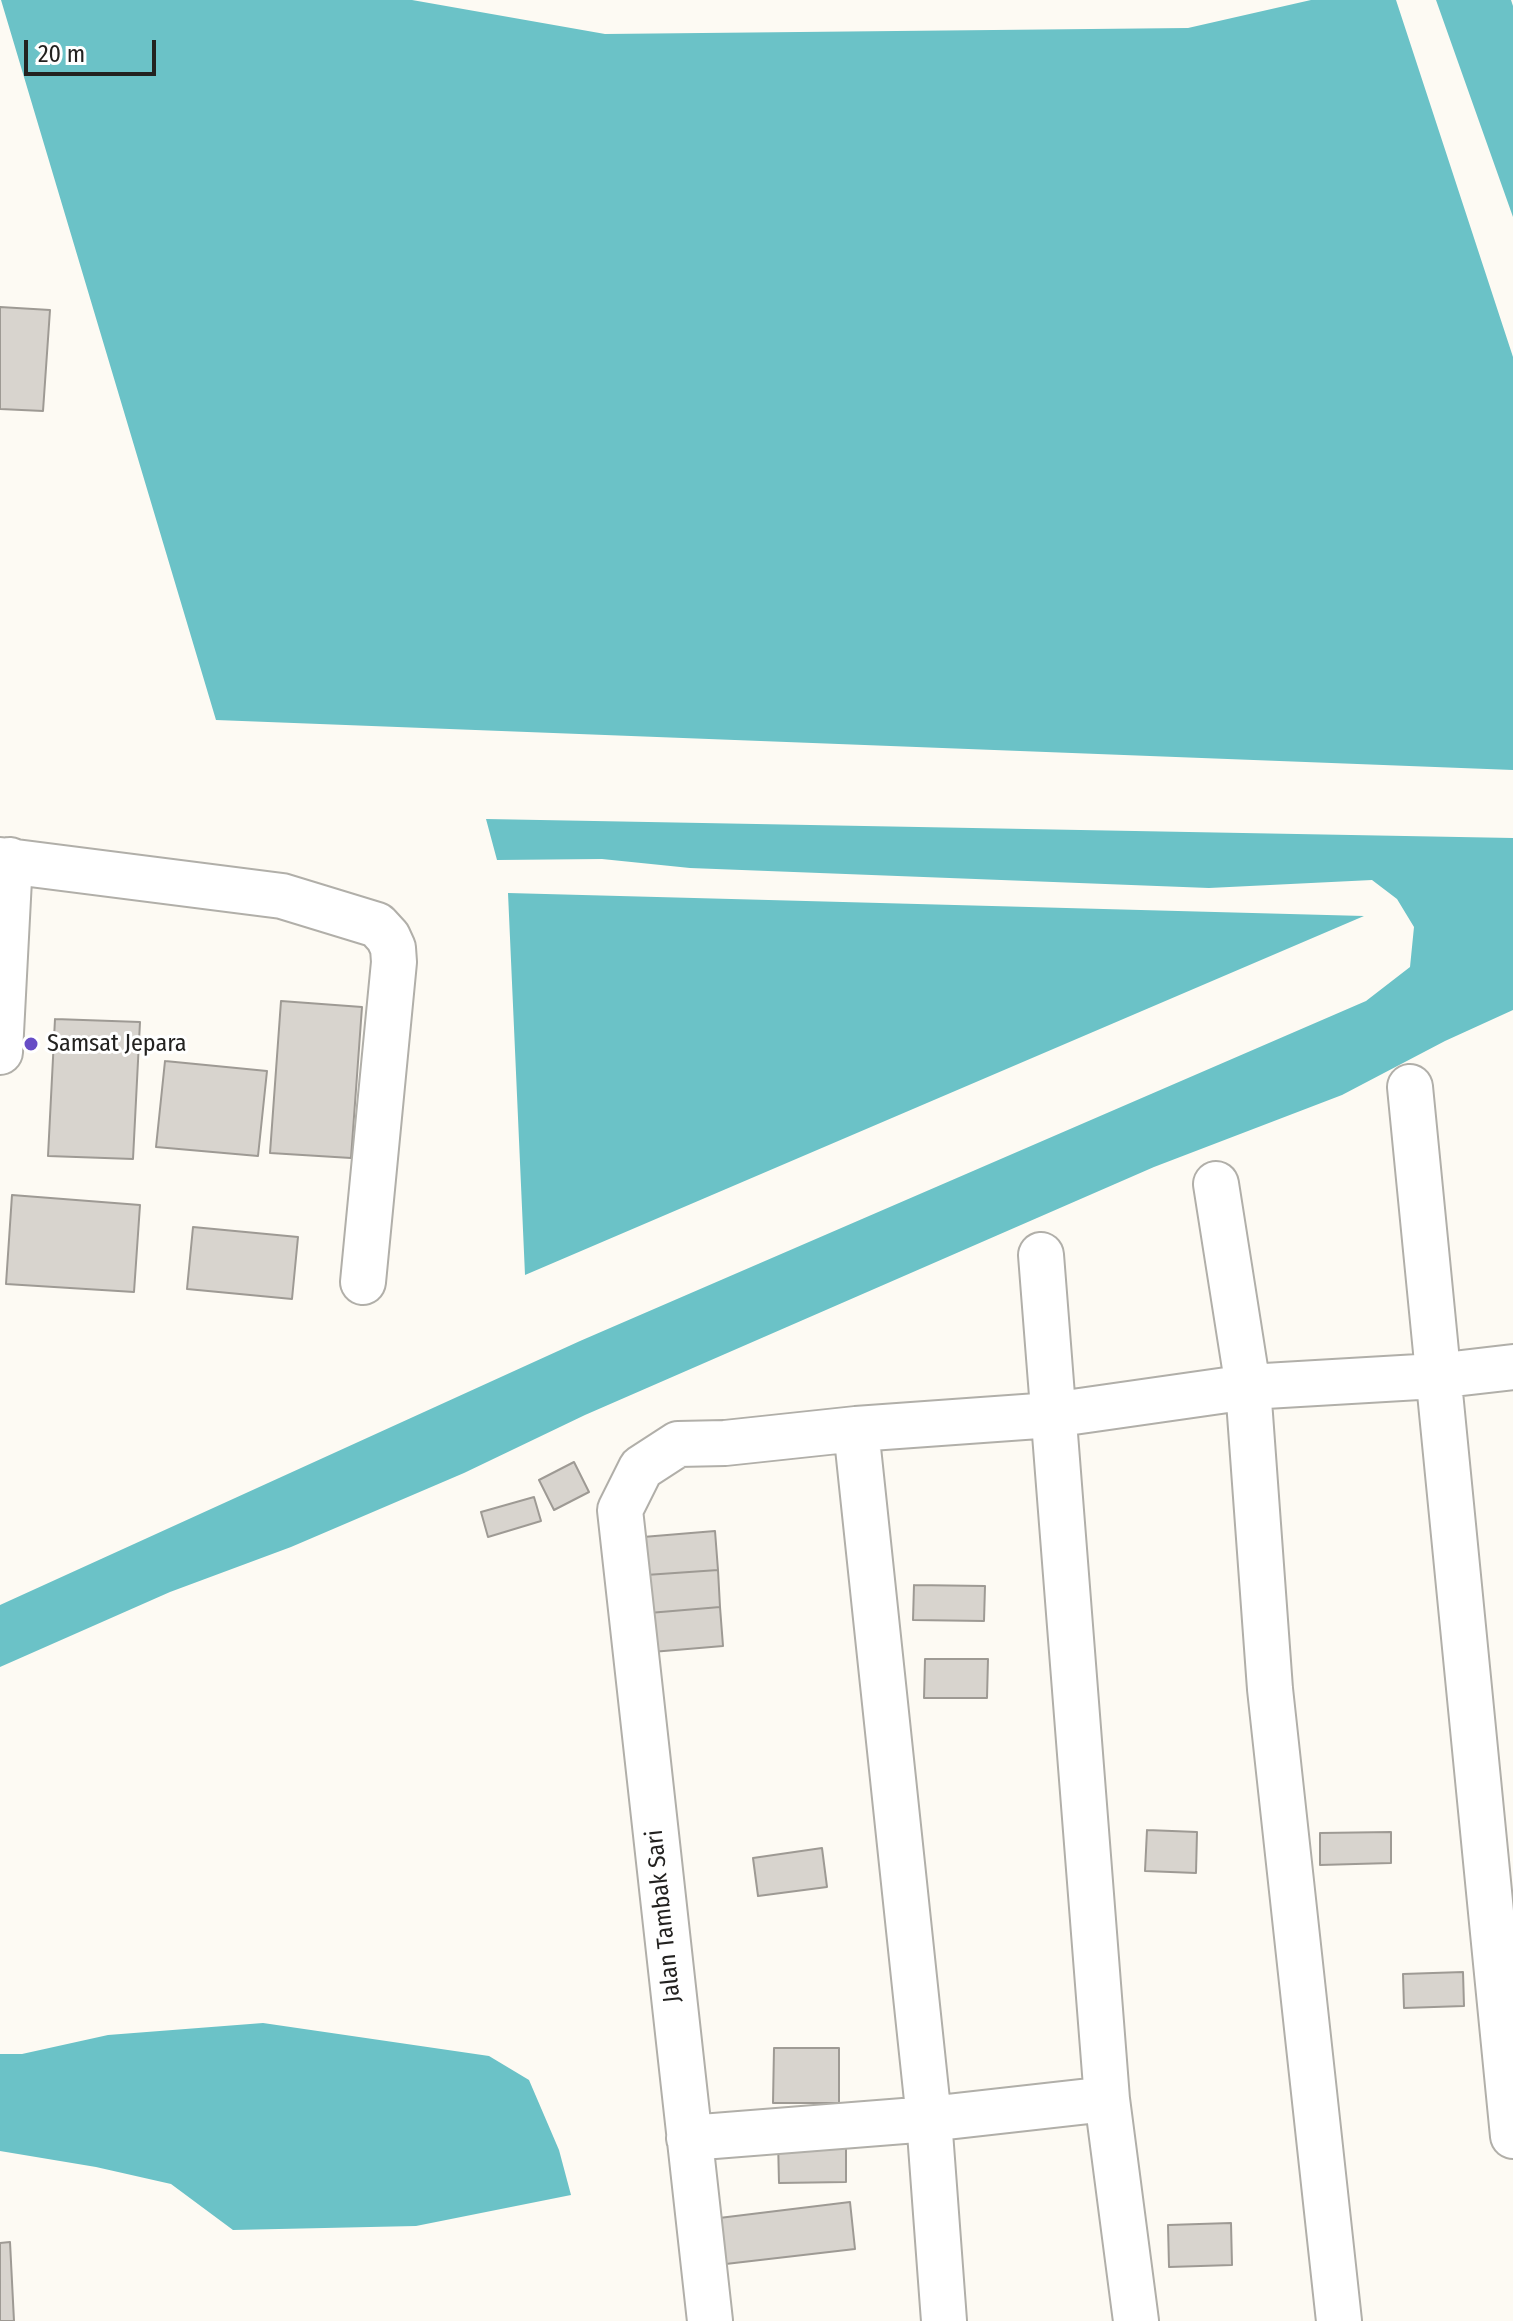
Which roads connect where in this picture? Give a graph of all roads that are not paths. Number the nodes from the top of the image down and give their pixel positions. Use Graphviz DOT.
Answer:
graph roads {
  1 [pos="5,860"];
  2 [pos="0,1052"];
  3 [pos="1410,1087"];
  4 [pos="1216,1184"];
  5 [pos="1041,1255"];
  6 [pos="363,1282"];
  7 [pos="1513,1367"];
  8 [pos="1436,1376"];
  9 [pos="1248,1387"];
  10 [pos="1052,1415"];
  11 [pos="856,1429"];
  12 [pos="1107,2099"];
  13 [pos="929,2119"];
  14 [pos="1513,2136"];
  15 [pos="689,2138"];
  16 [pos="710,2321"];
  17 [pos="944,2321"];
  18 [pos="1136,2321"];
  19 [pos="1339,2321"];
  1 -- 2 [label="street"];
  1 -- 6 [label="street"];
  3 -- 8 [label="street"];
  4 -- 9 [label="street"];
  5 -- 10 [label="street"];
  7 -- 8 [label="street"];
  8 -- 9 [label="street"];
  8 -- 14 [label="street"];
  9 -- 10 [label="street"];
  9 -- 19 [label="street"];
  10 -- 11 [label="street"];
  10 -- 12 [label="street"];
  11 -- 13 [label="street"];
  11 -- 15 [label="street, Jalan Tambak Sari"];
  12 -- 13 [label="street"];
  12 -- 18 [label="street"];
  13 -- 15 [label="street"];
  13 -- 17 [label="street"];
  15 -- 16 [label="street, Jalan Tambak Sari"];
}
